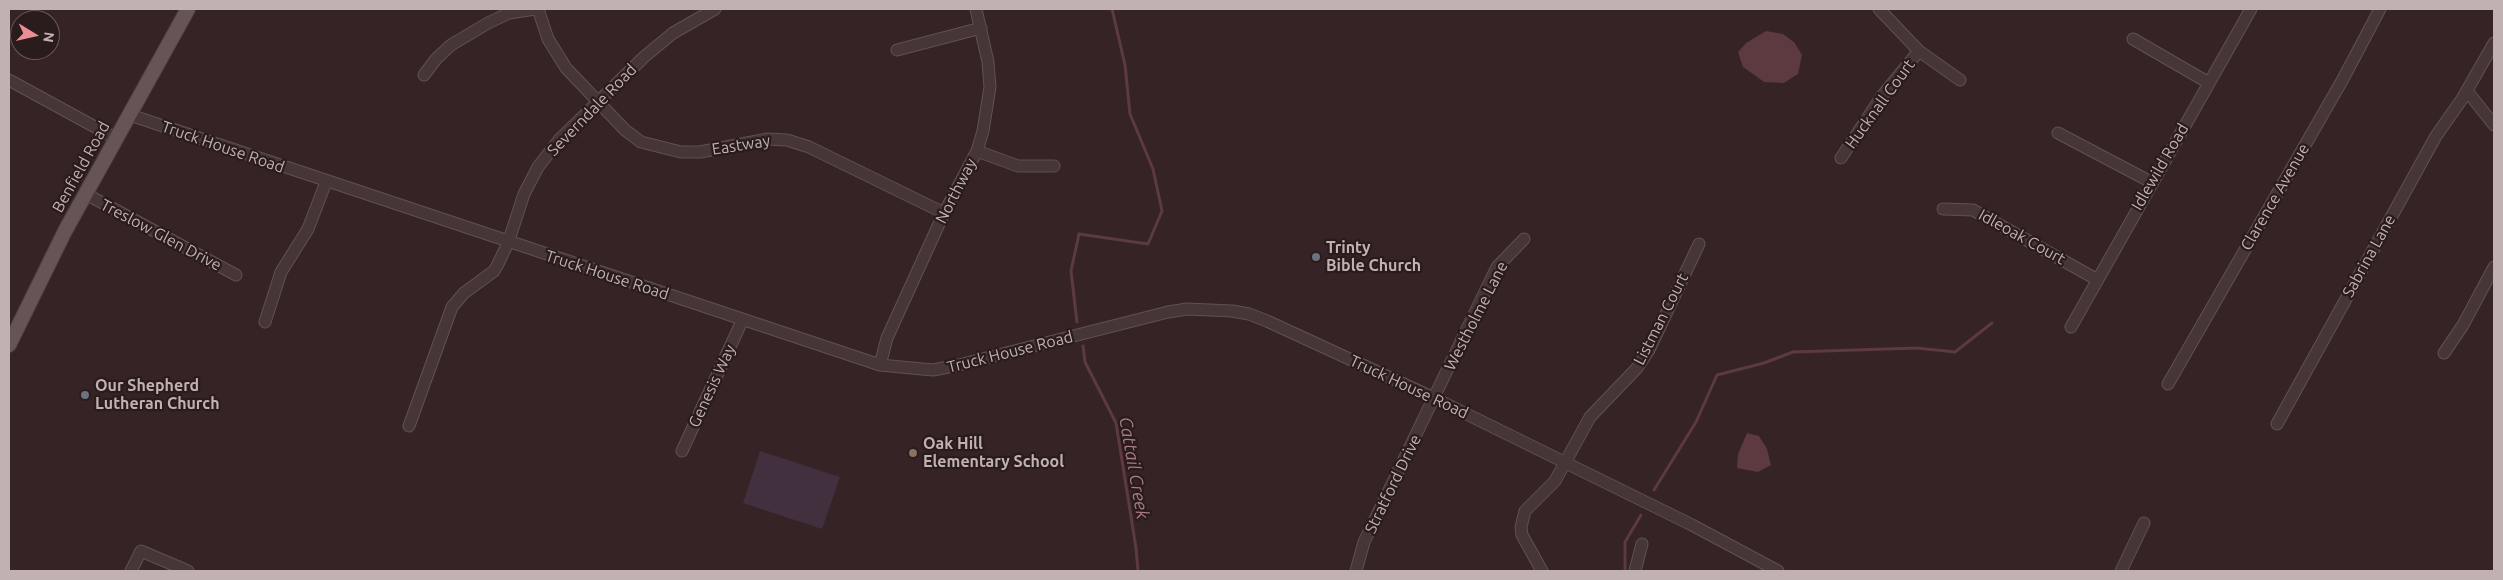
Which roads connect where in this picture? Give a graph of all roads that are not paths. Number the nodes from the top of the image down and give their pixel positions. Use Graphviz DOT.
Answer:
graph roads {
  1 [pos="188,9"];
  2 [pos="536,9"];
  3 [pos="715,9"];
  4 [pos="976,9"];
  5 [pos="1879,9"];
  6 [pos="2251,9"];
  7 [pos="2380,9"];
  8 [pos="982,28"];
  9 [pos="2133,39"];
  10 [pos="2494,44"];
  11 [pos="897,50"];
  12 [pos="1919,51"];
  13 [pos="424,75"];
  14 [pos="9,80"];
  15 [pos="1960,80"];
  16 [pos="2209,82"];
  17 [pos="2467,91"];
  18 [pos="598,102"];
  19 [pos="130,115"];
  20 [pos="2494,125"];
  21 [pos="2058,133"];
  22 [pos="117,138"];
  23 [pos="977,151"];
  24 [pos="1841,158"];
  25 [pos="1054,166"];
  26 [pos="326,182"];
  27 [pos="2151,182"];
  28 [pos="86,194"];
  29 [pos="1943,209"];
  30 [pos="944,213"];
  31 [pos="1524,239"];
  32 [pos="508,243"];
  33 [pos="1699,244"];
  34 [pos="2494,267"];
  35 [pos="236,275"];
  36 [pos="2096,279"];
  37 [pos="742,321"];
  38 [pos="265,322"];
  39 [pos="2071,327"];
  40 [pos="10,337"];
  41 [pos="2444,353"];
  42 [pos="880,365"];
  43 [pos="2168,384"];
  44 [pos="1434,398"];
  45 [pos="2277,424"];
  46 [pos="409,426"];
  47 [pos="682,451"];
  48 [pos="1566,462"];
  49 [pos="2144,523"];
  50 [pos="1642,544"];
  51 [pos="132,571"];
  52 [pos="188,571"];
  53 [pos="1356,571"];
  54 [pos="1542,571"];
  55 [pos="1635,571"];
  56 [pos="1778,571"];
  57 [pos="2121,571"];
  1 -- 19 [label="main road, Benfield Road"];
  2 -- 13 [label="street"];
  2 -- 18 [label="street, Eastway"];
  3 -- 18 [label="street, Severndale Road"];
  4 -- 8 [label="street, Northway"];
  5 -- 12 [label="street"];
  6 -- 16 [label="street, Idlewild Road"];
  7 -- 43 [label="street, Clarence Avenue"];
  8 -- 11 [label="street"];
  8 -- 23 [label="street, Northway"];
  9 -- 16 [label="street"];
  10 -- 17 [label="street, Sabrina Lane"];
  12 -- 15 [label="street"];
  12 -- 24 [label="street, Hucknall Court"];
  14 -- 22 [label="street"];
  16 -- 27 [label="street, Idlewild Road"];
  17 -- 20 [label="street"];
  17 -- 45 [label="street, Sabrina Lane"];
  18 -- 30 [label="street, Eastway"];
  18 -- 32 [label="street, Severndale Road"];
  19 -- 22 [label="main road, Benfield Road"];
  19 -- 26 [label="street, Truck House Road"];
  21 -- 27 [label="street"];
  22 -- 28 [label="main road, Benfield Road"];
  23 -- 25 [label="street"];
  23 -- 30 [label="street, Northway"];
  26 -- 32 [label="street, Truck House Road"];
  26 -- 38 [label="street"];
  27 -- 36 [label="street, Idlewild Road"];
  28 -- 35 [label="street, Treslow Glen Drive"];
  28 -- 40 [label="main road, Benfield Road"];
  29 -- 36 [label="street, Idleoak Court"];
  30 -- 42 [label="street, Northway"];
  31 -- 44 [label="street, Westholme Lane"];
  32 -- 37 [label="street, Truck House Road"];
  32 -- 46 [label="street, Severndale Road"];
  33 -- 48 [label="street, Listman Court"];
  34 -- 41 [label="street"];
  36 -- 39 [label="street, Idlewild Road"];
  37 -- 42 [label="street, Truck House Road"];
  37 -- 47 [label="street, Genesis Way"];
  42 -- 44 [label="street, Truck House Road"];
  44 -- 48 [label="street, Truck House Road"];
  44 -- 53 [label="street, Stratford Drive"];
  48 -- 54 [label="street, Listman Court"];
  48 -- 56 [label="street, Truck House Road"];
  49 -- 57 [label="street"];
  50 -- 55 [label="street"];
  51 -- 52 [label="street"];
}
